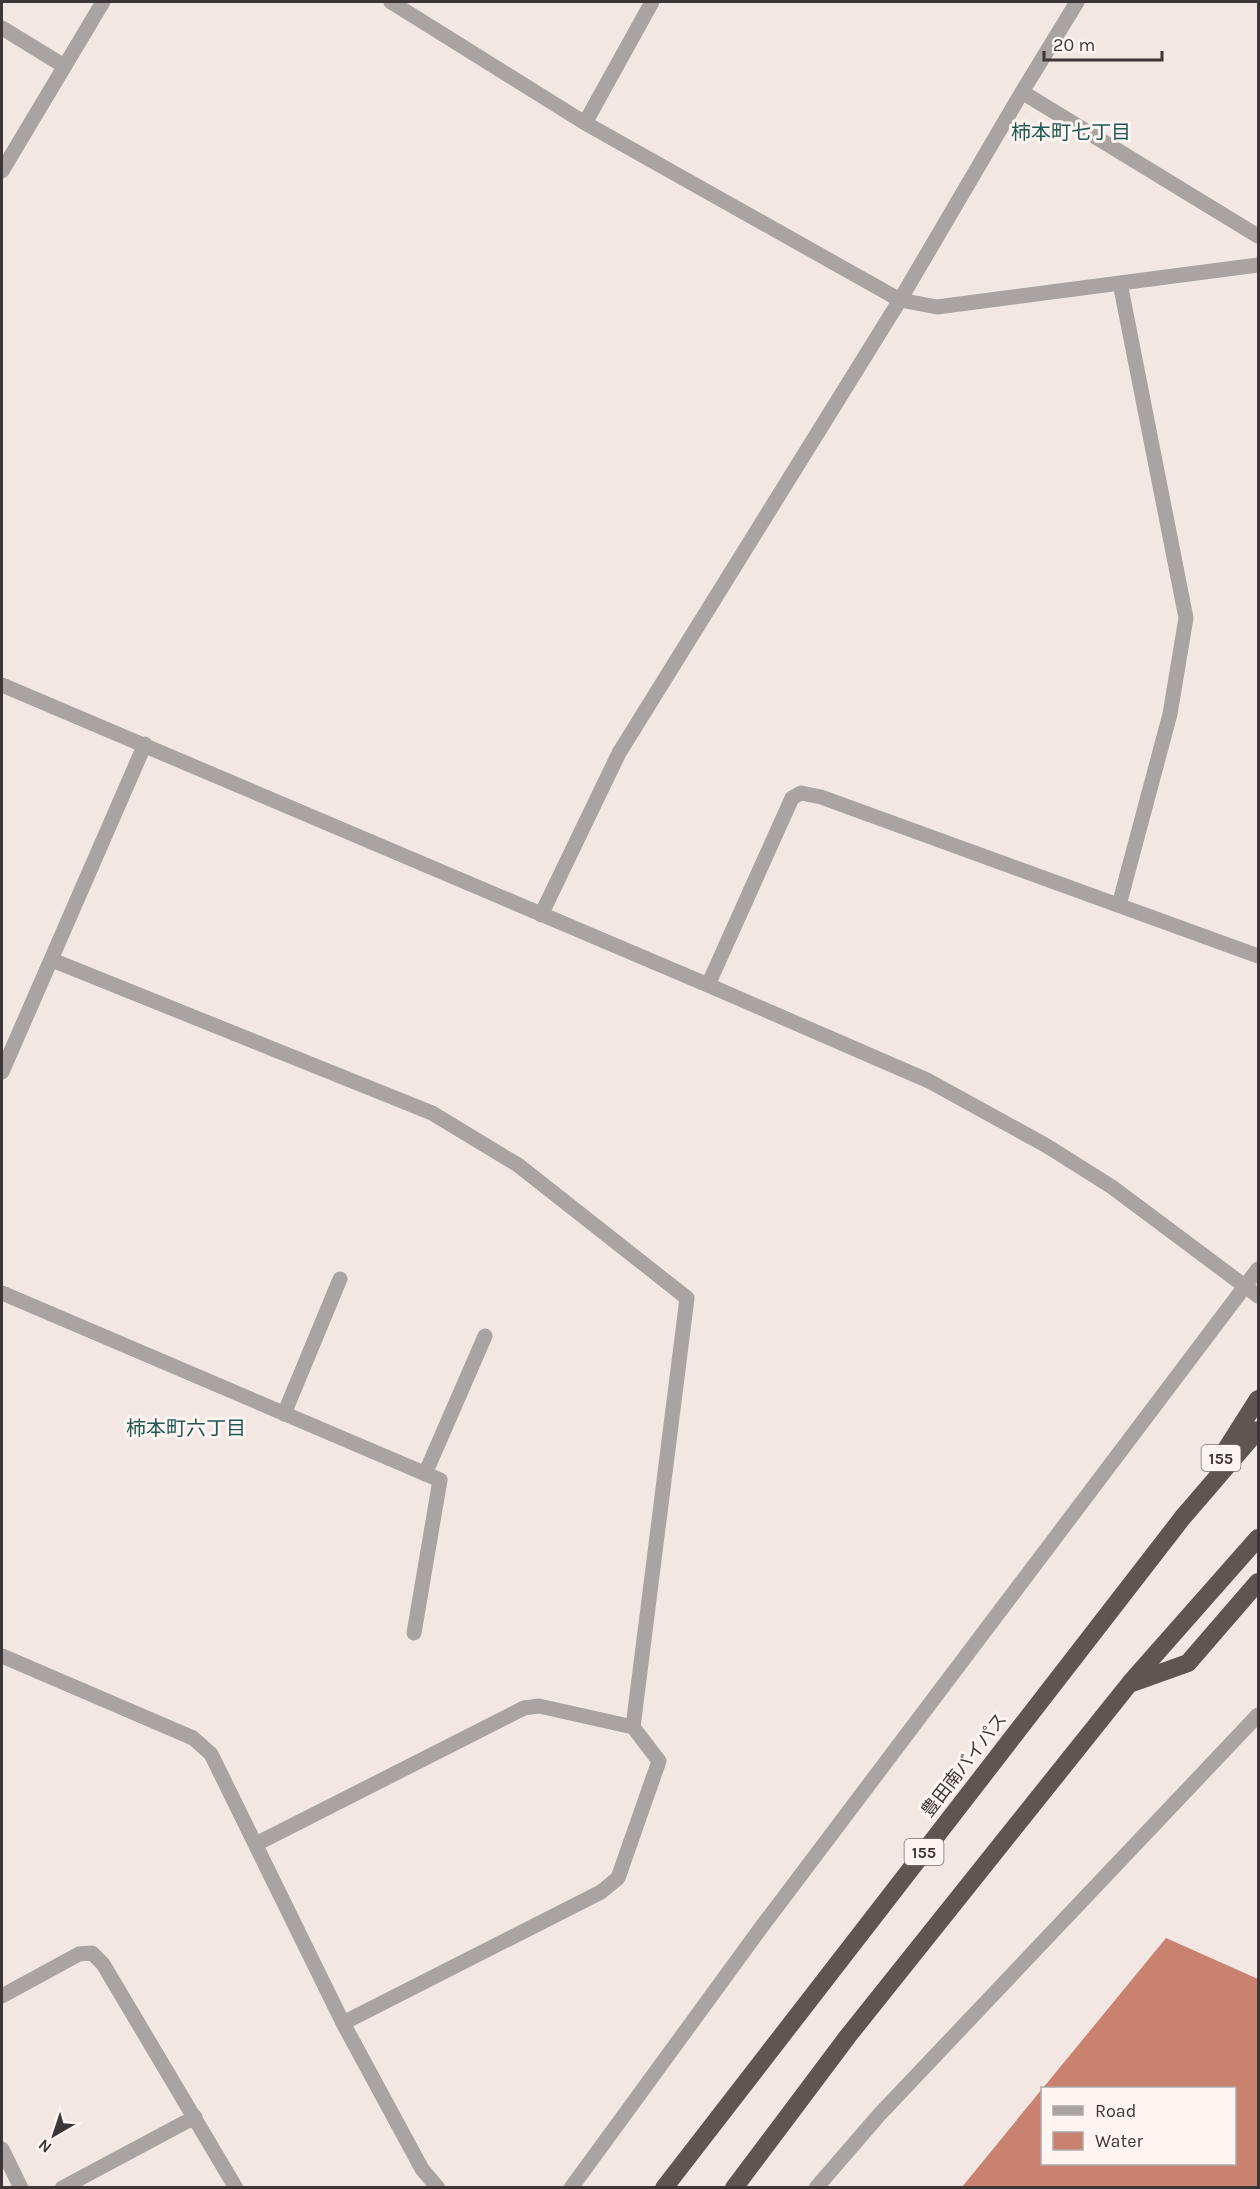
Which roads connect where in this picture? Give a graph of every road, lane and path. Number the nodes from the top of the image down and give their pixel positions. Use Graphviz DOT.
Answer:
graph roads {
  1 [pos="103,2"];
  2 [pos="391,2"];
  3 [pos="652,2"];
  4 [pos="1077,2"];
  5 [pos="2,28"];
  6 [pos="64,66"];
  7 [pos="1022,92"];
  8 [pos="585,123"];
  9 [pos="2,171"];
  10 [pos="1258,236"];
  11 [pos="1258,265"];
  12 [pos="1120,283"];
  13 [pos="900,300"];
  14 [pos="2,684"];
  15 [pos="145,744"];
  16 [pos="1119,905"];
  17 [pos="541,915"];
  18 [pos="1258,956"];
  19 [pos="52,960"];
  20 [pos="708,985"];
  21 [pos="2,1072"];
  22 [pos="1258,1269"];
  23 [pos="340,1279"];
  24 [pos="1246,1286"];
  25 [pos="2,1293"];
  26 [pos="1258,1296"];
  27 [pos="485,1336"];
  28 [pos="1258,1399"];
  29 [pos="284,1414"];
  30 [pos="1258,1430"];
  31 [pos="425,1474"];
  32 [pos="1183,1517"];
  33 [pos="1258,1538"];
  34 [pos="1258,1582"];
  35 [pos="414,1633"];
  36 [pos="2,1656"];
  37 [pos="1130,1683"];
  38 [pos="1258,1715"];
  39 [pos="633,1727"];
  40 [pos="256,1844"];
  41 [pos="2,1996"];
  42 [pos="343,2023"];
  43 [pos="195,2117"];
  44 [pos="2,2150"];
  45 [pos="21,2187"];
  46 [pos="62,2187"];
  47 [pos="236,2187"];
  48 [pos="438,2187"];
  49 [pos="571,2187"];
  50 [pos="664,2187"];
  51 [pos="734,2187"];
  52 [pos="816,2187"];
  1 -- 6 [label="street"];
  2 -- 8 [label="street"];
  3 -- 8 [label="street"];
  4 -- 7 [label="street"];
  5 -- 6 [label="street"];
  6 -- 9 [label="street"];
  7 -- 10 [label="street"];
  7 -- 13 [label="street"];
  8 -- 13 [label="street"];
  11 -- 12 [label="street"];
  12 -- 13 [label="street"];
  12 -- 16 [label="street"];
  13 -- 17 [label="street"];
  14 -- 15 [label="street"];
  15 -- 17 [label="street"];
  15 -- 19 [label="street"];
  16 -- 18 [label="street"];
  16 -- 20 [label="street"];
  17 -- 20 [label="street"];
  19 -- 21 [label="street"];
  19 -- 39 [label="street"];
  20 -- 24 [label="street"];
  22 -- 24 [label="street"];
  23 -- 29 [label="street"];
  24 -- 26 [label="street"];
  24 -- 49 [label="street"];
  25 -- 29 [label="street"];
  27 -- 31 [label="street"];
  28 -- 32 [label="highway, 155"];
  29 -- 31 [label="street"];
  30 -- 32 [label="highway, 豊田南バイパス / 155"];
  31 -- 35 [label="street"];
  32 -- 50 [label="highway, 豊田南バイパス / 155"];
  33 -- 37 [label="highway"];
  34 -- 37 [label="highway"];
  36 -- 40 [label="street"];
  37 -- 51 [label="highway"];
  38 -- 52 [label="street"];
  39 -- 40 [label="street"];
  39 -- 42 [label="street"];
  40 -- 42 [label="street"];
  41 -- 43 [label="street"];
  42 -- 48 [label="street"];
  43 -- 46 [label="street"];
  43 -- 47 [label="street"];
  44 -- 45 [label="street"];
}
